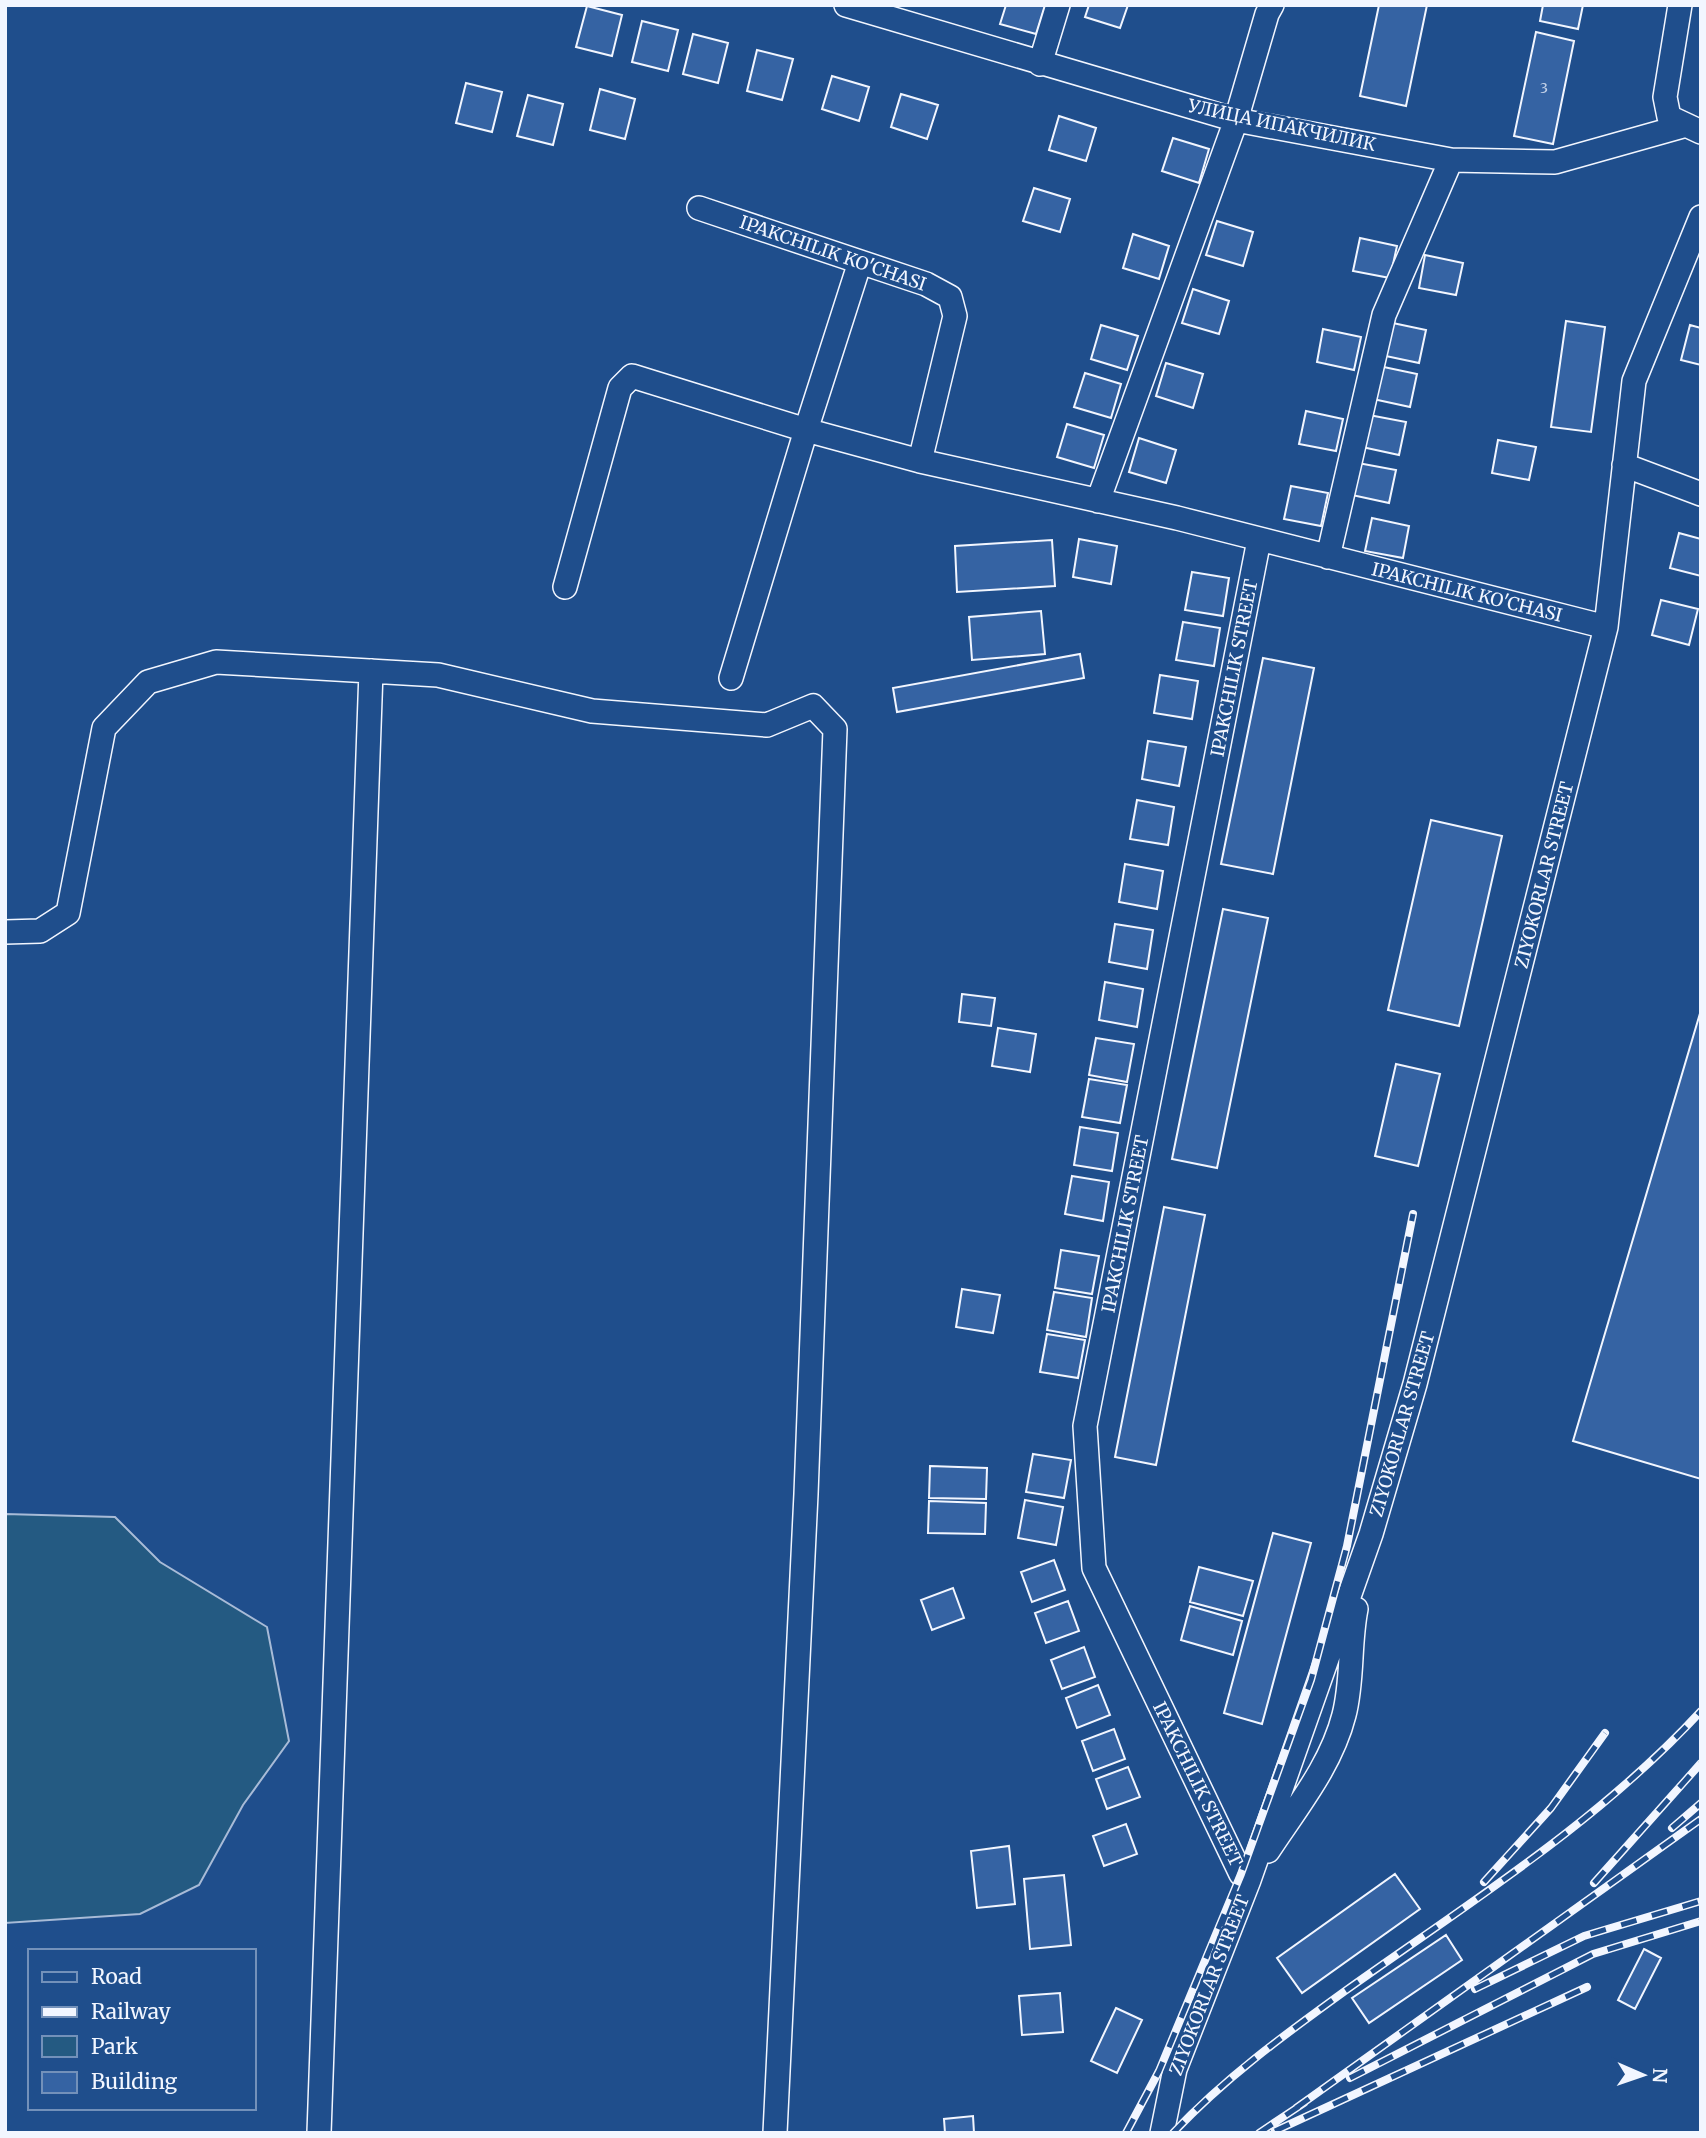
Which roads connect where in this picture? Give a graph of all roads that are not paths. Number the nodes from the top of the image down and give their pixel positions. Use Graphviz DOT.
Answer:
graph roads {
  1 [pos="846,5"];
  2 [pos="1058,5"];
  3 [pos="1272,5"];
  4 [pos="1680,5"];
  5 [pos="1040,64"];
  6 [pos="1236,120"];
  7 [pos="1692,129"];
  8 [pos="1451,160"];
  9 [pos="699,208"];
  10 [pos="1701,217"];
  11 [pos="860,262"];
  12 [pos="806,430"];
  13 [pos="920,461"];
  14 [pos="1625,464"];
  15 [pos="1701,494"];
  16 [pos="1098,501"];
  17 [pos="1259,540"];
  18 [pos="1328,557"];
  19 [pos="565,587"];
  20 [pos="1606,627"];
  21 [pos="371,671"];
  22 [pos="731,678"];
  23 [pos="5,932"];
  24 [pos="1371,1534"];
  25 [pos="1249,1880"];
  26 [pos="319,2133"];
  27 [pos="775,2133"];
  28 [pos="1162,2133"];
  1 -- 5 [label="street, УЛИЦА ИПАКЧИЛИК"];
  2 -- 5 [label="street"];
  3 -- 6 [label="street"];
  4 -- 7 [label="street"];
  5 -- 6 [label="street, УЛИЦА ИПАКЧИЛИК"];
  6 -- 8 [label="street, УЛИЦА ИПАКЧИЛИК"];
  6 -- 16 [label="street"];
  7 -- 8 [label="street, УЛИЦА ИПАКЧИЛИК"];
  8 -- 18 [label="street"];
  9 -- 11 [label="street, IPAKCHILIK KO'CHASI"];
  10 -- 14 [label="street, ZIYOKORLAR STREET"];
  11 -- 12 [label="street"];
  11 -- 13 [label="street, IPAKCHILIK KO'CHASI"];
  12 -- 13 [label="street"];
  12 -- 19 [label="street"];
  12 -- 22 [label="street"];
  13 -- 16 [label="street, IPAKCHILIK KO'CHASI"];
  14 -- 15 [label="street"];
  14 -- 20 [label="street, ZIYOKORLAR STREET"];
  16 -- 17 [label="street, IPAKCHILIK KO'CHASI"];
  17 -- 18 [label="street, IPAKCHILIK KO'CHASI"];
  17 -- 25 [label="street, IPAKCHILIK STREET"];
  18 -- 20 [label="street, IPAKCHILIK KO'CHASI"];
  20 -- 24 [label="street, ZIYOKORLAR STREET"];
  21 -- 23 [label="street"];
  21 -- 26 [label="street"];
  21 -- 27 [label="street"];
  24 -- 25 [label="street, ZIYOKORLAR STREET"];
  24 -- 25 [label="street, ZIYOKORLAR STREET"];
  25 -- 28 [label="street, ZIYOKORLAR STREET"];
}
